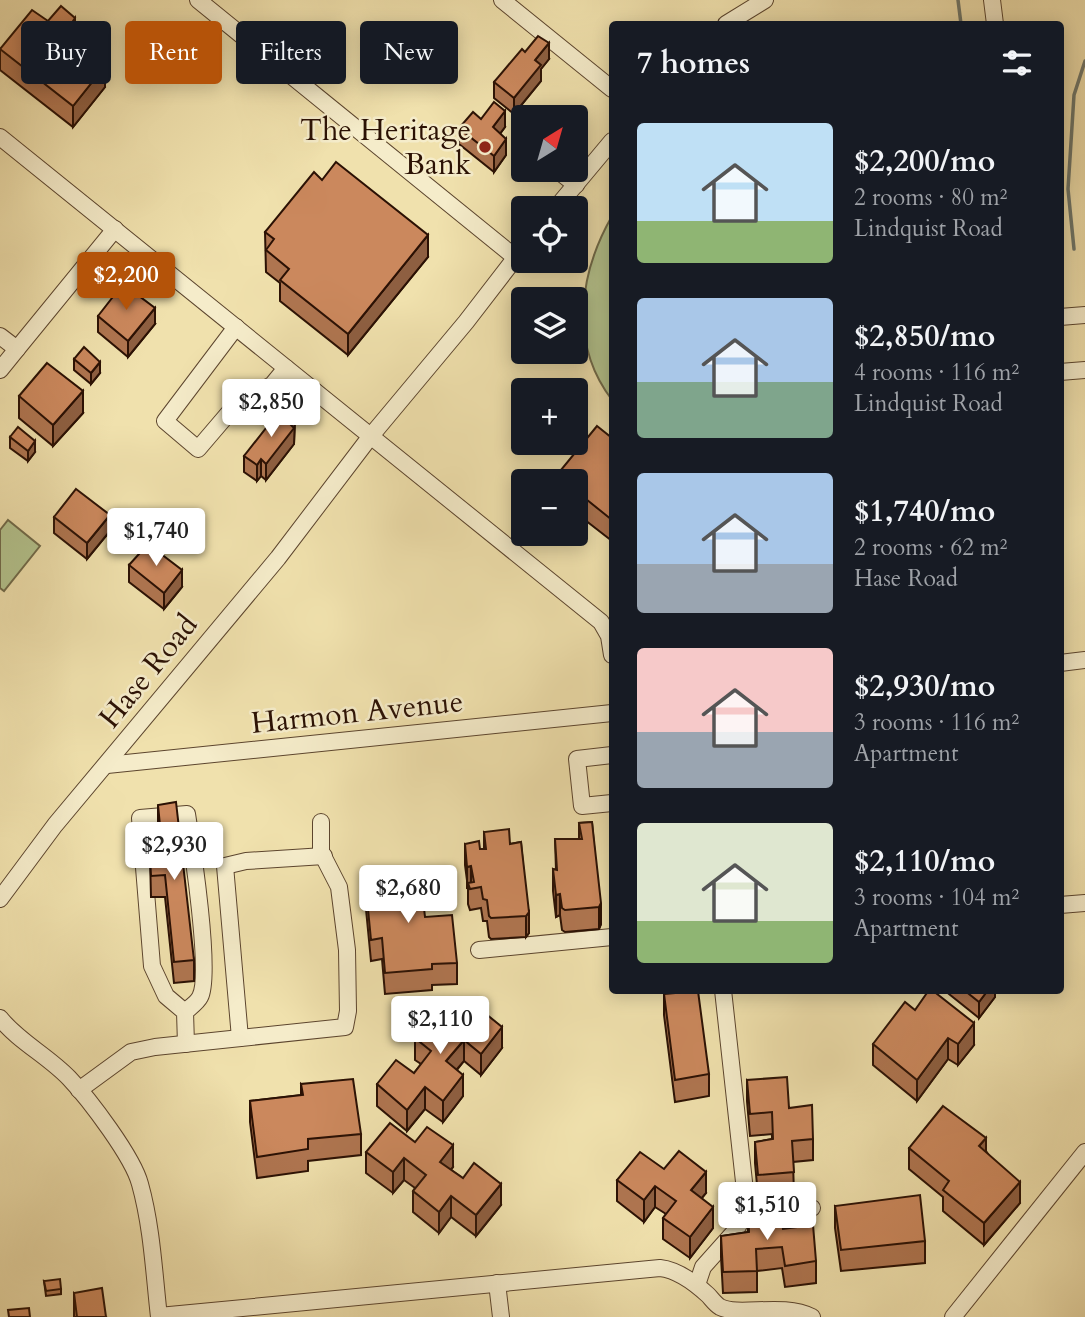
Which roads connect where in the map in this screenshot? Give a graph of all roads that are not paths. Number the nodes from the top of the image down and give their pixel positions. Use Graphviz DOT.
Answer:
graph roads {
  1 [pos="198,0"];
  2 [pos="502,0"];
  3 [pos="765,0"];
  4 [pos="992,0"];
  5 [pos="731,21"];
  6 [pos="995,21"];
  7 [pos="609,87"];
  8 [pos="0,137"];
  9 [pos="609,145"];
  10 [pos="572,182"];
  11 [pos="576,185"];
  12 [pos="566,196"];
  13 [pos="115,229"];
  14 [pos="511,247"];
  15 [pos="511,263"];
  16 [pos="1085,315"];
  17 [pos="1064,317"];
  18 [pos="236,327"];
  19 [pos="0,335"];
  20 [pos="17,349"];
  21 [pos="286,368"];
  22 [pos="0,370"];
  23 [pos="1085,370"];
  24 [pos="1064,372"];
  25 [pos="370,437"];
  26 [pos="609,636"];
  27 [pos="1064,658"];
  28 [pos="1085,660"];
  29 [pos="609,713"];
  30 [pos="609,755"];
  31 [pos="107,765"];
  32 [pos="609,803"];
  33 [pos="320,822"];
  34 [pos="324,856"];
  35 [pos="0,899"];
  36 [pos="1085,903"];
  37 [pos="1064,905"];
  38 [pos="609,937"];
  39 [pos="479,950"];
  40 [pos="723,994"];
  41 [pos="185,1012"];
  42 [pos="2,1023"];
  43 [pos="240,1038"];
  44 [pos="186,1044"];
  45 [pos="79,1090"];
  46 [pos="1085,1152"];
  47 [pos="812,1208"];
  48 [pos="747,1209"];
  49 [pos="497,1283"];
  50 [pos="697,1285"];
  51 [pos="159,1317"];
  52 [pos="501,1317"];
  53 [pos="812,1317"];
  54 [pos="953,1317"];
  1 -- 14 [label="street"];
  2 -- 7 [label="street"];
  3 -- 5 [label="street"];
  4 -- 6 [label="street"];
  8 -- 13 [label="street"];
  9 -- 11 [label="street"];
  10 -- 11 [label="street"];
  11 -- 12 [label="street"];
  13 -- 18 [label="street"];
  13 -- 20 [label="street"];
  15 -- 25 [label="street, Hase Road"];
  16 -- 17 [label="street"];
  18 -- 21 [label="street"];
  18 -- 21 [label="street"];
  19 -- 20 [label="street"];
  20 -- 22 [label="street"];
  21 -- 25 [label="street"];
  23 -- 24 [label="street"];
  25 -- 26 [label="street"];
  25 -- 31 [label="street, Hase Road"];
  27 -- 28 [label="street"];
  29 -- 31 [label="street, Harmon Avenue"];
  30 -- 32 [label="street"];
  31 -- 35 [label="street, Hase Road"];
  33 -- 34 [label="street"];
  34 -- 43 [label="street"];
  34 -- 43 [label="street"];
  36 -- 37 [label="street"];
  38 -- 39 [label="street"];
  40 -- 48 [label="street"];
  41 -- 41 [label="street"];
  41 -- 44 [label="street"];
  42 -- 45 [label="street"];
  43 -- 44 [label="street"];
  44 -- 45 [label="street"];
  45 -- 51 [label="street"];
  46 -- 54 [label="street"];
  47 -- 48 [label="street"];
  48 -- 50 [label="street"];
  49 -- 50 [label="street"];
  49 -- 51 [label="street"];
  49 -- 52 [label="street"];
  50 -- 53 [label="street"];
}
